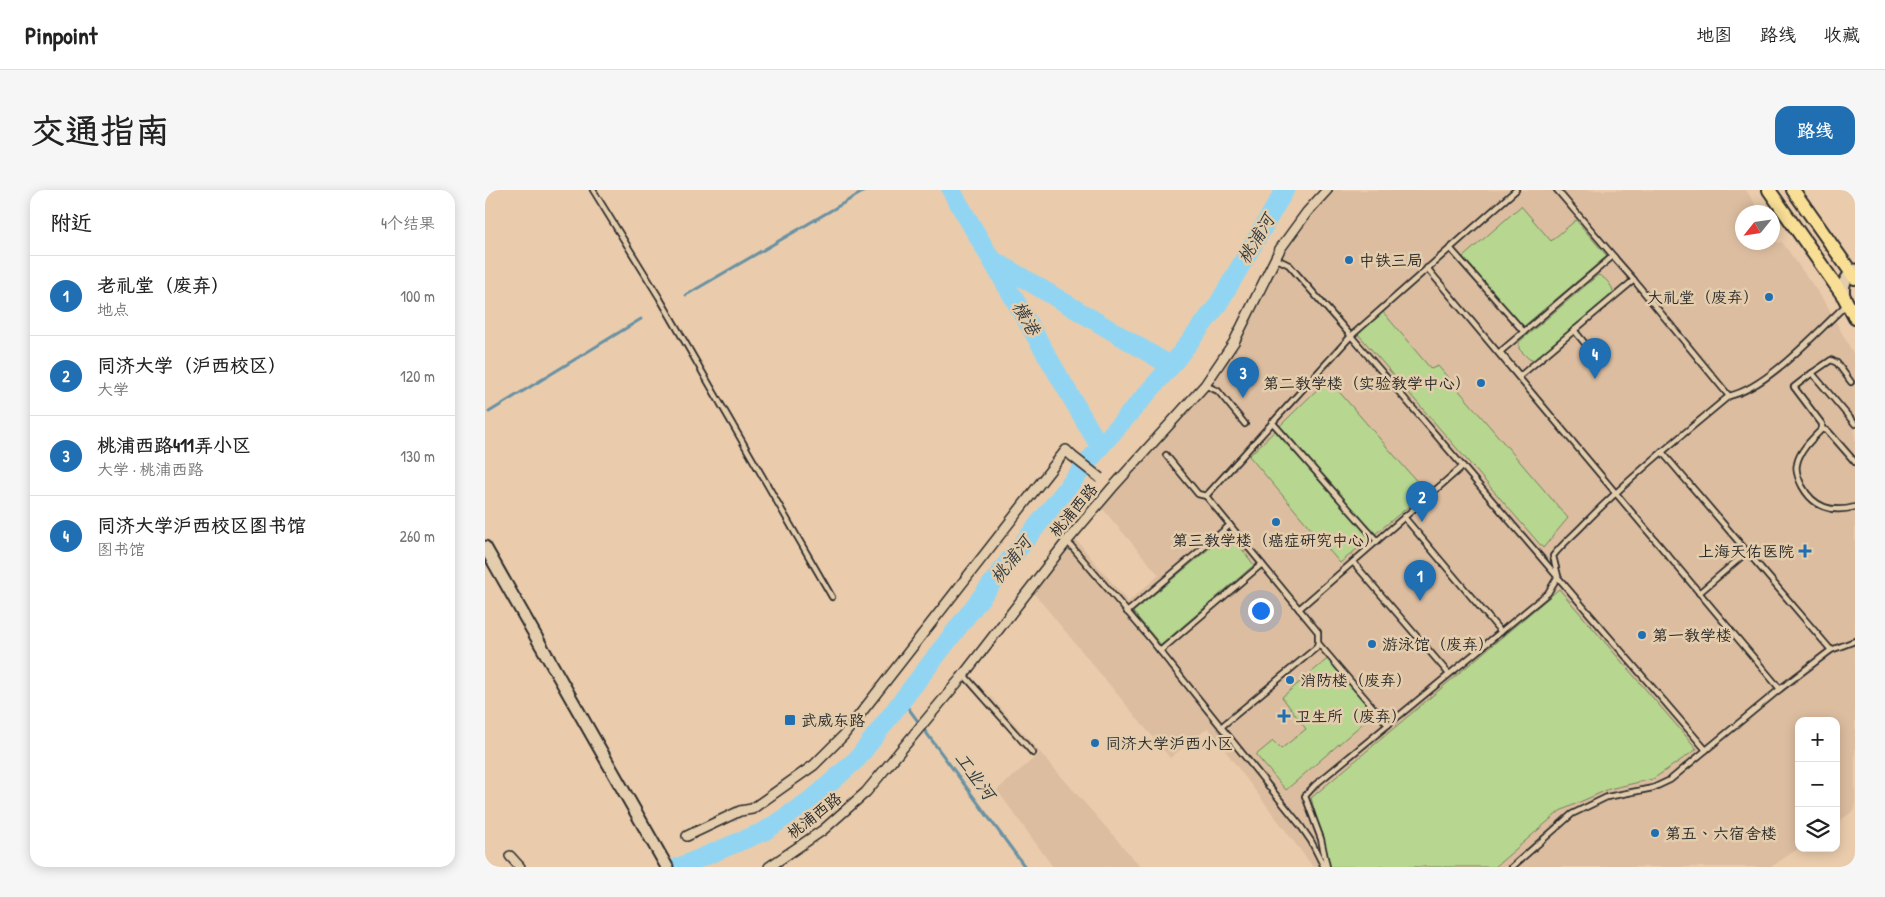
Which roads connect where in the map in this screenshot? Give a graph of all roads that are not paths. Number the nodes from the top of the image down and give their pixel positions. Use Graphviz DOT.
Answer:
graph roads {
  1 [pos="593,190"];
  2 [pos="1327,190"];
  3 [pos="1516,190"];
  4 [pos="1557,190"];
  5 [pos="1769,190"];
  6 [pos="1793,190"];
  7 [pos="1450,248"];
  8 [pos="1613,256"];
  9 [pos="1279,260"];
  10 [pos="1427,268"];
  11 [pos="1854,274"];
  12 [pos="1633,280"];
  13 [pos="1846,300"];
  14 [pos="1855,318"];
  15 [pos="1574,330"];
  16 [pos="1524,332"];
  17 [pos="1351,336"];
  18 [pos="1587,346"];
  19 [pos="1500,352"];
  20 [pos="1812,372"];
  21 [pos="1520,376"];
  22 [pos="1851,382"];
  23 [pos="1205,385"];
  24 [pos="1729,396"];
  25 [pos="1272,422"];
  26 [pos="1245,424"];
  27 [pos="1855,424"];
  28 [pos="1822,429"];
  29 [pos="1662,452"];
  30 [pos="1166,455"];
  31 [pos="1855,462"];
  32 [pos="1463,466"];
  33 [pos="1112,488"];
  34 [pos="1615,493"];
  35 [pos="1206,496"];
  36 [pos="1855,506"];
  37 [pos="1404,518"];
  38 [pos="1230,525"];
  39 [pos="1377,541"];
  40 [pos="1067,542"];
  41 [pos="485,547"];
  42 [pos="1747,552"];
  43 [pos="1353,562"];
  44 [pos="1262,564"];
  45 [pos="1558,576"];
  46 [pos="1699,592"];
  47 [pos="832,597"];
  48 [pos="1299,609"];
  49 [pos="1127,612"];
  50 [pos="1501,632"];
  51 [pos="1855,641"];
  52 [pos="1318,643"];
  53 [pos="1831,650"];
  54 [pos="1160,651"];
  55 [pos="1449,674"];
  56 [pos="964,675"];
  57 [pos="1780,689"];
  58 [pos="1388,725"];
  59 [pos="1221,727"];
  60 [pos="1706,750"];
  61 [pos="1033,752"];
  62 [pos="687,836"];
  63 [pos="510,856"];
  64 [pos="520,867"];
  65 [pos="667,867"];
  66 [pos="769,867"];
  67 [pos="1326,867"];
  68 [pos="1511,867"];
  1 -- 47 [label="lane"];
  2 -- 23 [label="street, 桃浦西路"];
  3 -- 7 [label="lane"];
  4 -- 8 [label="lane"];
  5 -- 13 [label="main road"];
  6 -- 11 [label="main road"];
  7 -- 10 [label="lane"];
  7 -- 16 [label="lane"];
  8 -- 12 [label="lane"];
  8 -- 16 [label="lane"];
  9 -- 17 [label="lane"];
  10 -- 17 [label="lane"];
  10 -- 19 [label="lane"];
  11 -- 13 [label="main road"];
  12 -- 15 [label="lane"];
  12 -- 24 [label="lane"];
  13 -- 14 [label="main road"];
  13 -- 24 [label="lane"];
  15 -- 18 [label="lane"];
  15 -- 21 [label="lane"];
  16 -- 19 [label="lane"];
  17 -- 25 [label="lane"];
  17 -- 32 [label="lane"];
  19 -- 21 [label="lane"];
  20 -- 22 [label="lane"];
  20 -- 27 [label="lane"];
  20 -- 28 [label="lane"];
  21 -- 34 [label="lane"];
  23 -- 26 [label="lane"];
  23 -- 33 [label="street, 桃浦西路"];
  24 -- 29 [label="lane"];
  25 -- 35 [label="lane"];
  25 -- 39 [label="lane"];
  28 -- 31 [label="lane"];
  28 -- 36 [label="lane"];
  29 -- 34 [label="lane"];
  29 -- 42 [label="lane"];
  30 -- 35 [label="lane"];
  32 -- 37 [label="lane"];
  32 -- 45 [label="lane"];
  33 -- 40 [label="street, 桃浦西路"];
  33 -- 62 [label="street, bridge"];
  34 -- 45 [label="lane"];
  34 -- 46 [label="lane"];
  35 -- 38 [label="lane"];
  37 -- 39 [label="lane"];
  37 -- 50 [label="lane"];
  38 -- 44 [label="lane"];
  38 -- 49 [label="lane"];
  39 -- 43 [label="lane"];
  40 -- 49 [label="lane"];
  40 -- 56 [label="street, 桃浦西路"];
  41 -- 65 [label="main road"];
  42 -- 46 [label="lane"];
  42 -- 53 [label="lane"];
  43 -- 48 [label="lane"];
  43 -- 55 [label="lane"];
  44 -- 48 [label="lane"];
  44 -- 54 [label="lane"];
  45 -- 50 [label="lane"];
  45 -- 60 [label="lane"];
  46 -- 57 [label="lane"];
  48 -- 52 [label="lane"];
  49 -- 54 [label="lane"];
  50 -- 55 [label="lane"];
  51 -- 53 [label="lane"];
  52 -- 58 [label="lane"];
  52 -- 59 [label="lane"];
  53 -- 57 [label="lane"];
  54 -- 59 [label="lane"];
  55 -- 58 [label="lane"];
  56 -- 61 [label="lane"];
  56 -- 66 [label="street, 桃浦西路"];
  57 -- 60 [label="lane"];
  58 -- 67 [label="lane"];
  59 -- 67 [label="lane"];
  60 -- 68 [label="lane"];
  63 -- 64 [label="street"];
}
